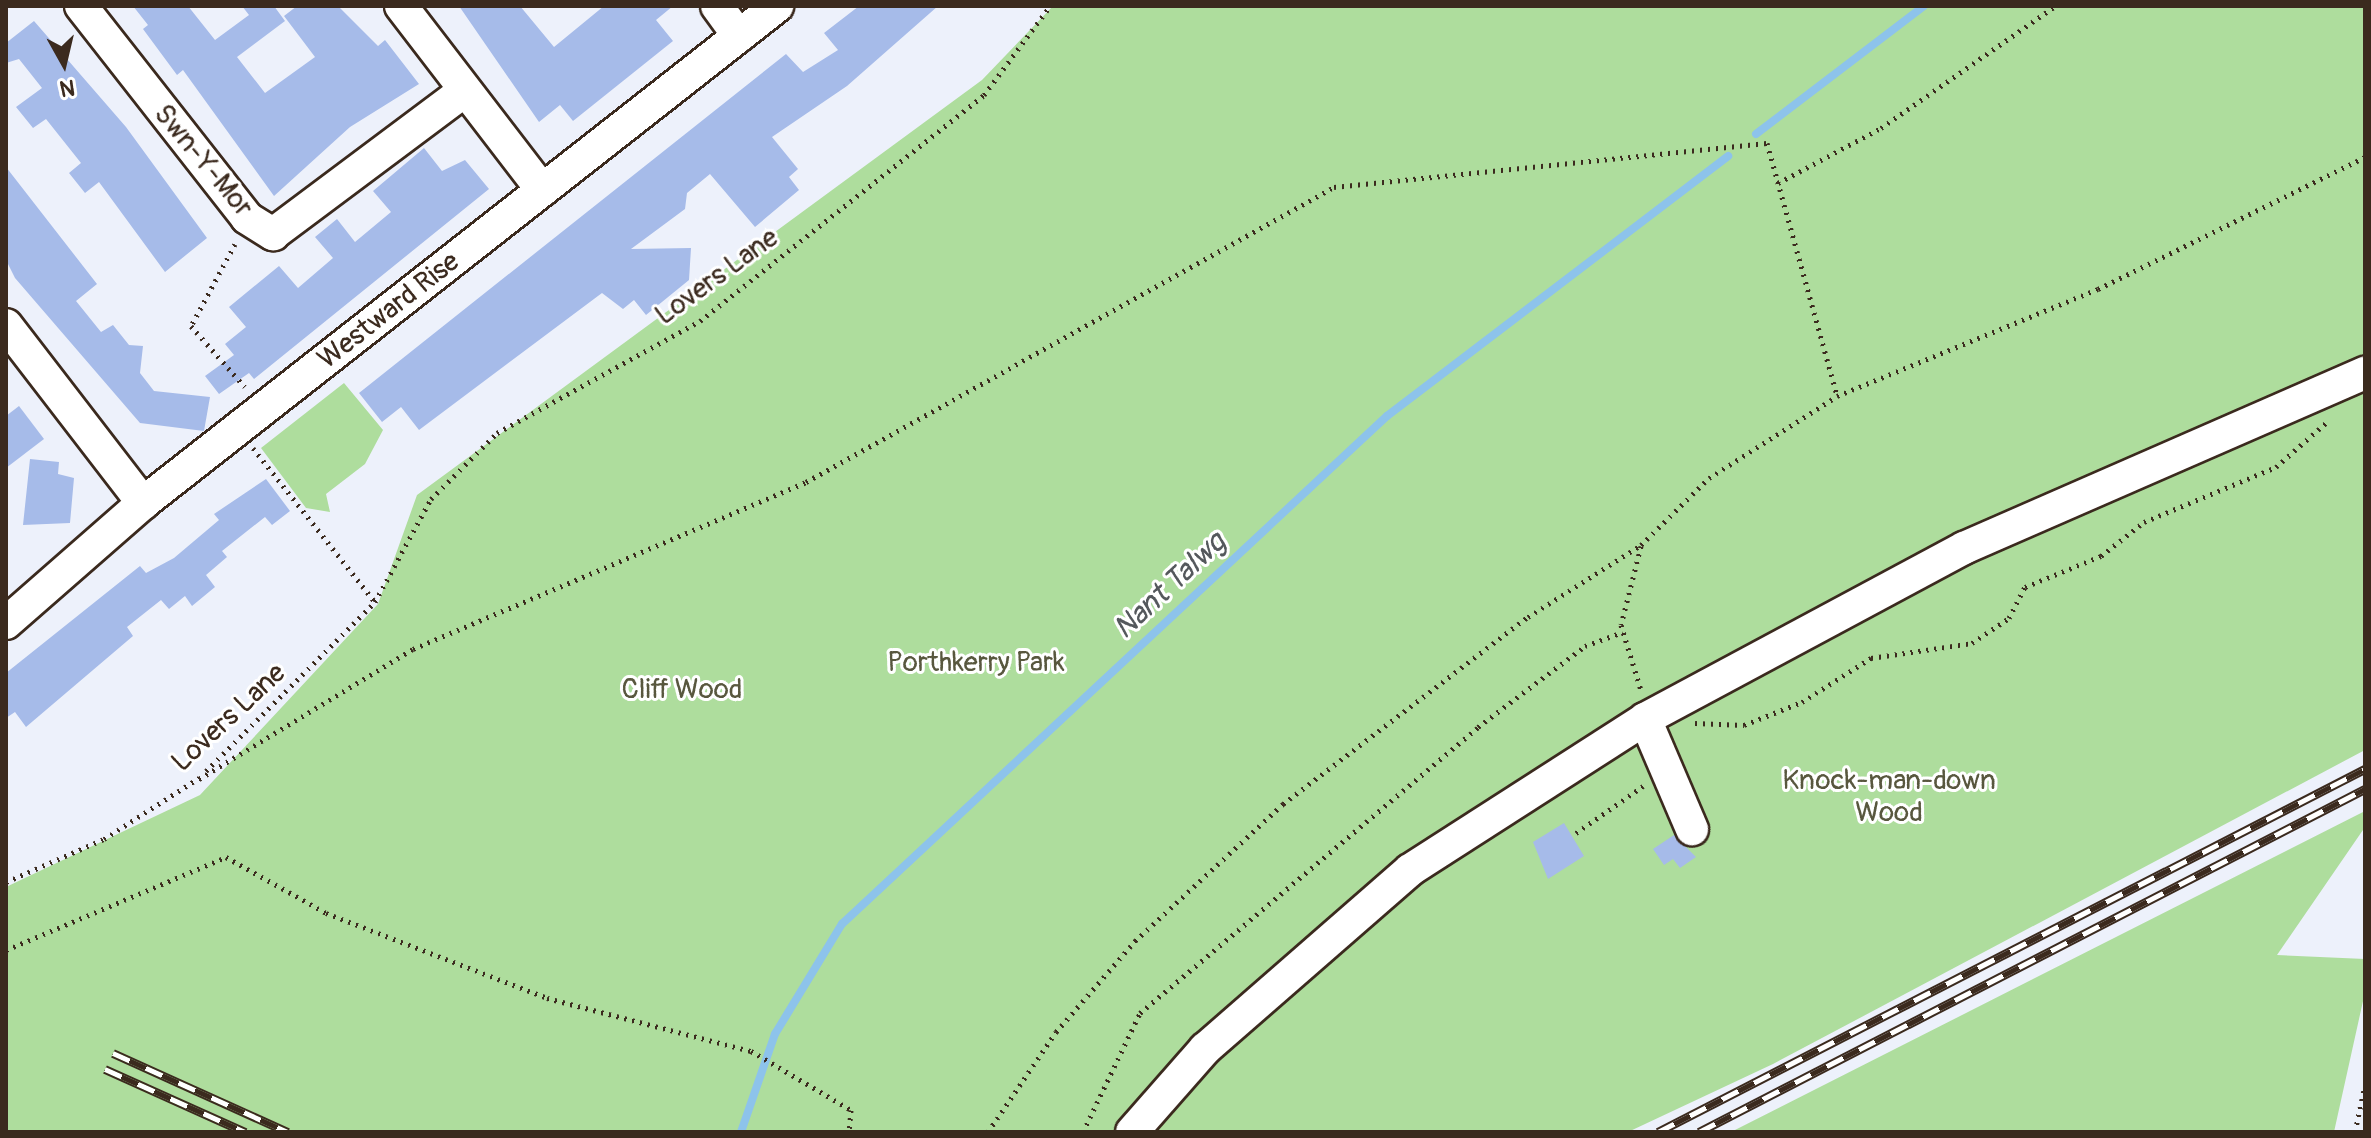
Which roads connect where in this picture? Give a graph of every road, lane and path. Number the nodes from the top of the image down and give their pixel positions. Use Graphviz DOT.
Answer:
graph roads {
  1 [pos="81,6"];
  2 [pos="401,6"];
  3 [pos="717,6"];
  4 [pos="777,6"];
  5 [pos="1050,6"];
  6 [pos="2055,6"];
  7 [pos="739,36"];
  8 [pos="464,91"];
  9 [pos="2365,157"];
  10 [pos="1778,183"];
  11 [pos="542,190"];
  12 [pos="247,218"];
  13 [pos="6,325"];
  14 [pos="2365,373"];
  15 [pos="235,375"];
  16 [pos="1837,396"];
  17 [pos="2337,417"];
  18 [pos="238,429"];
  19 [pos="143,503"];
  20 [pos="1641,545"];
  21 [pos="375,602"];
  22 [pos="6,623"];
  23 [pos="1623,632"];
  24 [pos="1647,717"];
  25 [pos="1666,769"];
  26 [pos="199,779"];
  27 [pos="1692,829"];
  28 [pos="1576,833"];
  29 [pos="6,882"];
  30 [pos="6,950"];
  31 [pos="2365,1085"];
  32 [pos="849,1132"];
  33 [pos="988,1132"];
  34 [pos="1083,1132"];
  35 [pos="1132,1132"];
  36 [pos="2355,1132"];
  1 -- 12 [label="street, Swn-Y-Mor"];
  2 -- 8 [label="street"];
  3 -- 7 [label="street"];
  4 -- 7 [label="street, Westward Rise"];
  5 -- 21 [label="path, Lovers Lane"];
  6 -- 10 [label="path"];
  7 -- 11 [label="street, Westward Rise"];
  8 -- 11 [label="street"];
  8 -- 12 [label="street, Swn-Y-Mor"];
  9 -- 16 [label="path"];
  10 -- 16 [label="path"];
  10 -- 26 [label="path"];
  11 -- 18 [label="street, Westward Rise"];
  12 -- 15 [label="path"];
  13 -- 19 [label="street"];
  14 -- 24 [label="street"];
  16 -- 20 [label="path"];
  17 -- 24 [label="path"];
  18 -- 19 [label="street, Westward Rise"];
  18 -- 21 [label="path"];
  19 -- 22 [label="street, Westward Rise"];
  20 -- 23 [label="path"];
  20 -- 33 [label="path"];
  21 -- 26 [label="path, Lovers Lane"];
  23 -- 24 [label="path"];
  23 -- 34 [label="path"];
  24 -- 25 [label="street"];
  24 -- 35 [label="street"];
  25 -- 27 [label="street"];
  25 -- 28 [label="path"];
  26 -- 29 [label="path, Lovers Lane"];
  30 -- 32 [label="path"];
  31 -- 36 [label="path"];
}
